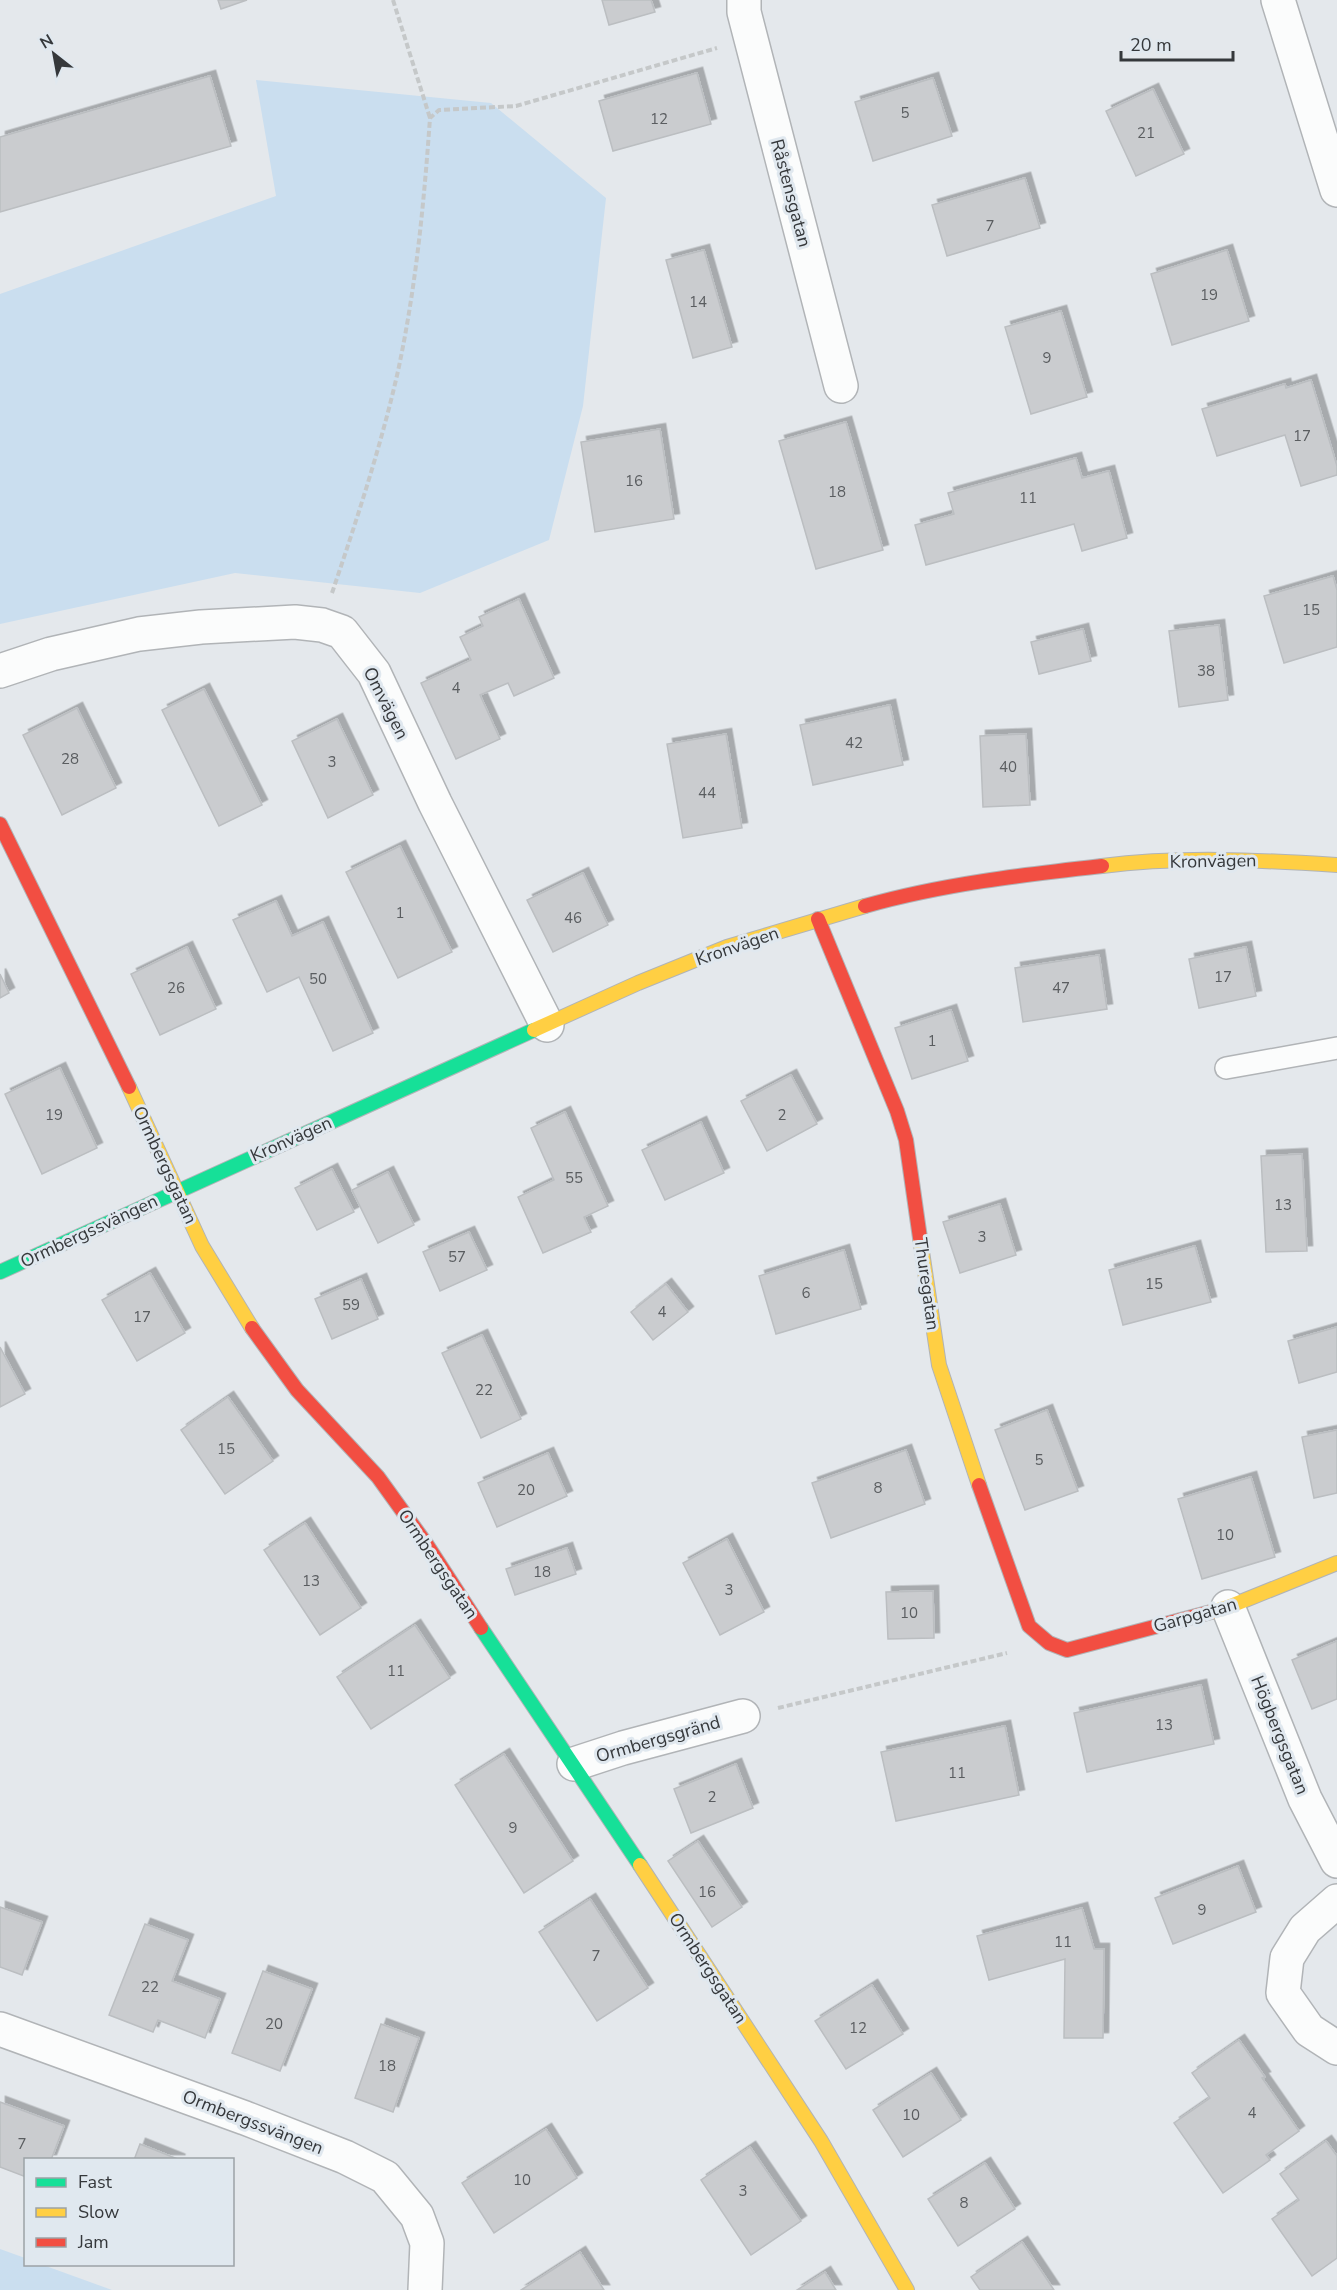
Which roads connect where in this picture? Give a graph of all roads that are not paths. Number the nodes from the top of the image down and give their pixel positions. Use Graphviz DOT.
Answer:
graph roads {
  1 [pos="744,0"];
  2 [pos="1278,0"];
  3 [pos="1337,190"];
  4 [pos="841,386"];
  5 [pos="0,671"];
  6 [pos="0,824"];
  7 [pos="1337,865"];
  8 [pos="818,919"];
  9 [pos="546,1025"];
  10 [pos="1337,1048"];
  11 [pos="1226,1068"];
  12 [pos="178,1190"];
  13 [pos="0,1272"];
  14 [pos="1337,1563"];
  15 [pos="1228,1607"];
  16 [pos="1049,1643"];
  17 [pos="743,1716"];
  18 [pos="574,1764"];
  19 [pos="1337,1861"];
  20 [pos="1337,1901"];
  21 [pos="0,2029"];
  22 [pos="1337,2048"];
  23 [pos="425,2290"];
  24 [pos="907,2290"];
  1 -- 4 [label="street, Råstensgatan"];
  2 -- 3 [label="street"];
  5 -- 9 [label="street, Omvägen"];
  6 -- 12 [label="street, Ormbergsgatan"];
  7 -- 8 [label="street, Kronvägen"];
  8 -- 9 [label="street, Kronvägen"];
  8 -- 16 [label="street, Thuregatan"];
  9 -- 12 [label="street, Kronvägen"];
  10 -- 11 [label="lane"];
  12 -- 13 [label="street, Ormbergssvängen"];
  12 -- 18 [label="street, Ormbergsgatan"];
  14 -- 15 [label="street, Garpgatan"];
  15 -- 16 [label="street, Garpgatan"];
  15 -- 19 [label="street, Högbergsgatan"];
  17 -- 18 [label="street, Ormbergsgränd"];
  18 -- 24 [label="street, Ormbergsgatan"];
  20 -- 22 [label="street"];
  21 -- 23 [label="street, Ormbergssvängen"];
}
